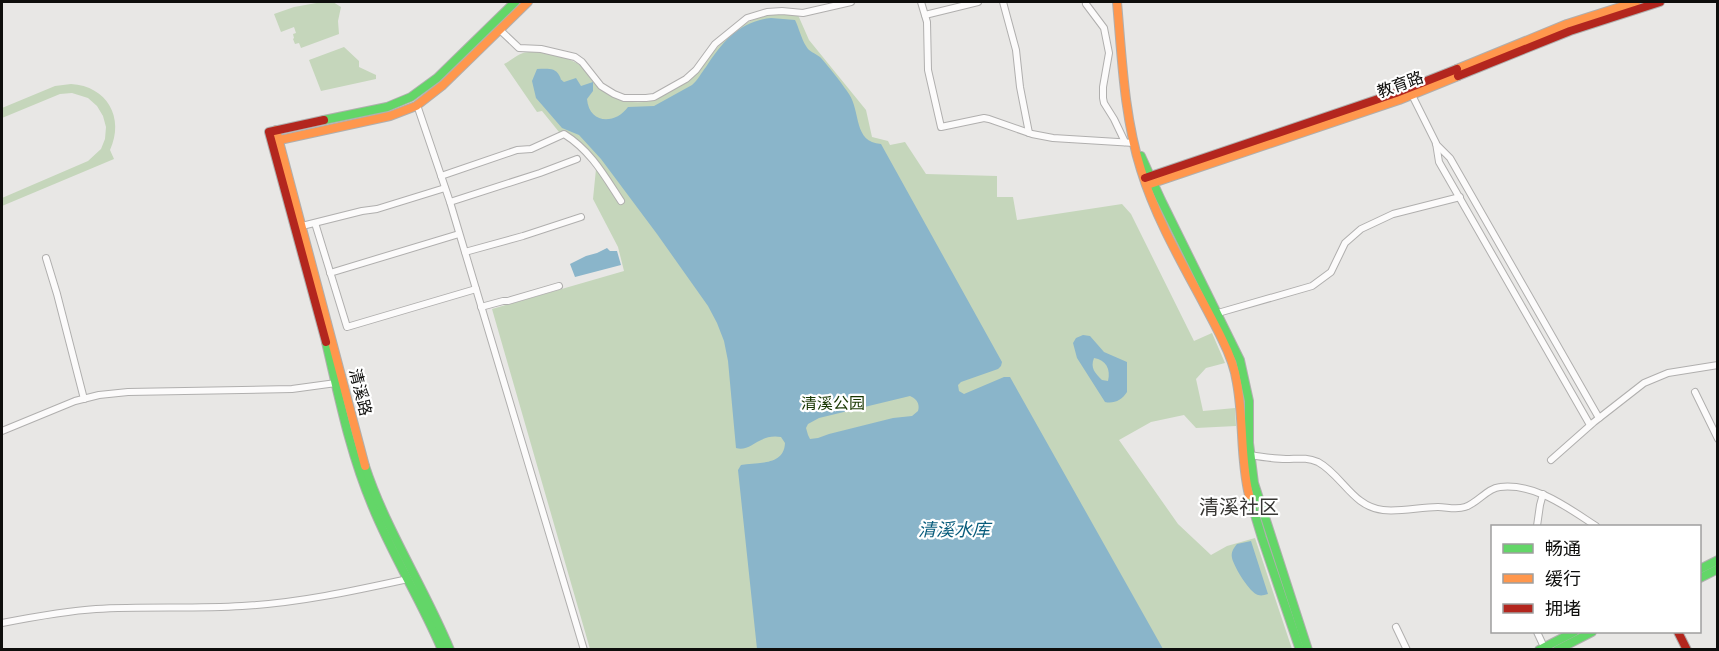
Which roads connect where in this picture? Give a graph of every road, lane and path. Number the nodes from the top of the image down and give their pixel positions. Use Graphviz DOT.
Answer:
graph roads {
  1 [pos="515,2"];
  2 [pos="528,2"];
  3 [pos="851,2"];
  4 [pos="921,2"];
  5 [pos="978,2"];
  6 [pos="1003,2"];
  7 [pos="1117,2"];
  8 [pos="1636,2"];
  9 [pos="1660,2"];
  10 [pos="1086,4"];
  11 [pos="925,15"];
  12 [pos="500,30"];
  13 [pos="1121,47"];
  14 [pos="1109,48"];
  15 [pos="1413,95"];
  16 [pos="417,105"];
  17 [pos="1131,130"];
  18 [pos="1029,134"];
  19 [pos="274,136"];
  20 [pos="1129,143"];
  21 [pos="1436,143"];
  22 [pos="577,159"];
  23 [pos="441,176"];
  24 [pos="1148,181"];
  25 [pos="445,188"];
  26 [pos="1460,197"];
  27 [pos="621,201"];
  28 [pos="450,202"];
  29 [pos="581,218"];
  30 [pos="315,223"];
  31 [pos="302,226"];
  32 [pos="459,234"];
  33 [pos="465,252"];
  34 [pos="45,258"];
  35 [pos="330,273"];
  36 [pos="559,286"];
  37 [pos="476,289"];
  38 [pos="481,307"];
  39 [pos="1218,313"];
  40 [pos="1718,364"];
  41 [pos="336,383"];
  42 [pos="1695,392"];
  43 [pos="84,399"];
  44 [pos="1599,418"];
  45 [pos="1590,425"];
  46 [pos="2,431"];
  47 [pos="1718,439"];
  48 [pos="1250,455"];
  49 [pos="1551,460"];
  50 [pos="1544,495"];
  51 [pos="1537,525"];
  52 [pos="1594,525"];
  53 [pos="1718,560"];
  54 [pos="1701,568"];
  55 [pos="1718,569"];
  56 [pos="1701,578"];
  57 [pos="408,579"];
  58 [pos="2,623"];
  59 [pos="1396,627"];
  60 [pos="1537,633"];
  61 [pos="1572,633"];
  62 [pos="1591,633"];
  63 [pos="1678,633"];
  64 [pos="1574,645"];
  65 [pos="1542,648"];
  66 [pos="442,650"];
  67 [pos="450,650"];
  68 [pos="584,650"];
  69 [pos="1300,650"];
  70 [pos="1308,650"];
  71 [pos="1407,650"];
  72 [pos="1557,650"];
  73 [pos="1687,650"];
  1 -- 19 [label="street"];
  2 -- 12 [label="street"];
  3 -- 12 [label="street"];
  4 -- 11 [label="street"];
  5 -- 11 [label="street"];
  6 -- 18 [label="street"];
  7 -- 13 [label="street"];
  8 -- 24 [label="street, 教育路"];
  9 -- 15 [label="street, 教育路"];
  10 -- 14 [label="street"];
  11 -- 18 [label="street"];
  12 -- 16 [label="street"];
  13 -- 14 [label="street"];
  13 -- 17 [label="street"];
  14 -- 20 [label="street"];
  15 -- 21 [label="street"];
  15 -- 24 [label="street, 教育路"];
  16 -- 19 [label="street"];
  16 -- 23 [label="street"];
  17 -- 20 [label="street"];
  17 -- 24 [label="street"];
  18 -- 20 [label="street"];
  19 -- 31 [label="street, 清溪路"];
  19 -- 41 [label="street, 清溪路"];
  20 -- 24 [label="street"];
  21 -- 26 [label="street"];
  21 -- 44 [label="street"];
  22 -- 28 [label="street"];
  23 -- 25 [label="street"];
  23 -- 27 [label="street"];
  24 -- 39 [label="street"];
  24 -- 69 [label="street"];
  25 -- 28 [label="street"];
  25 -- 30 [label="street"];
  26 -- 39 [label="street"];
  26 -- 45 [label="street"];
  28 -- 32 [label="street"];
  29 -- 33 [label="street"];
  30 -- 31 [label="street"];
  30 -- 35 [label="street"];
  31 -- 67 [label="street, 清溪路"];
  32 -- 33 [label="street"];
  32 -- 35 [label="street"];
  33 -- 37 [label="street"];
  34 -- 43 [label="street"];
  35 -- 37 [label="street"];
  36 -- 38 [label="street"];
  37 -- 38 [label="street"];
  38 -- 68 [label="street"];
  39 -- 48 [label="street"];
  40 -- 44 [label="street"];
  41 -- 43 [label="street"];
  41 -- 57 [label="street, 清溪路"];
  42 -- 47 [label="street"];
  43 -- 46 [label="street"];
  44 -- 45 [label="street"];
  45 -- 49 [label="street"];
  48 -- 50 [label="street"];
  48 -- 70 [label="street"];
  50 -- 51 [label="street"];
  50 -- 52 [label="street"];
  53 -- 54 [label="street"];
  55 -- 56 [label="street"];
  57 -- 58 [label="street"];
  57 -- 66 [label="street, 清溪路"];
  59 -- 71 [label="street"];
  60 -- 65 [label="street"];
  61 -- 65 [label="street"];
  62 -- 64 [label="street"];
  63 -- 73 [label="street"];
  64 -- 72 [label="street"];
}
